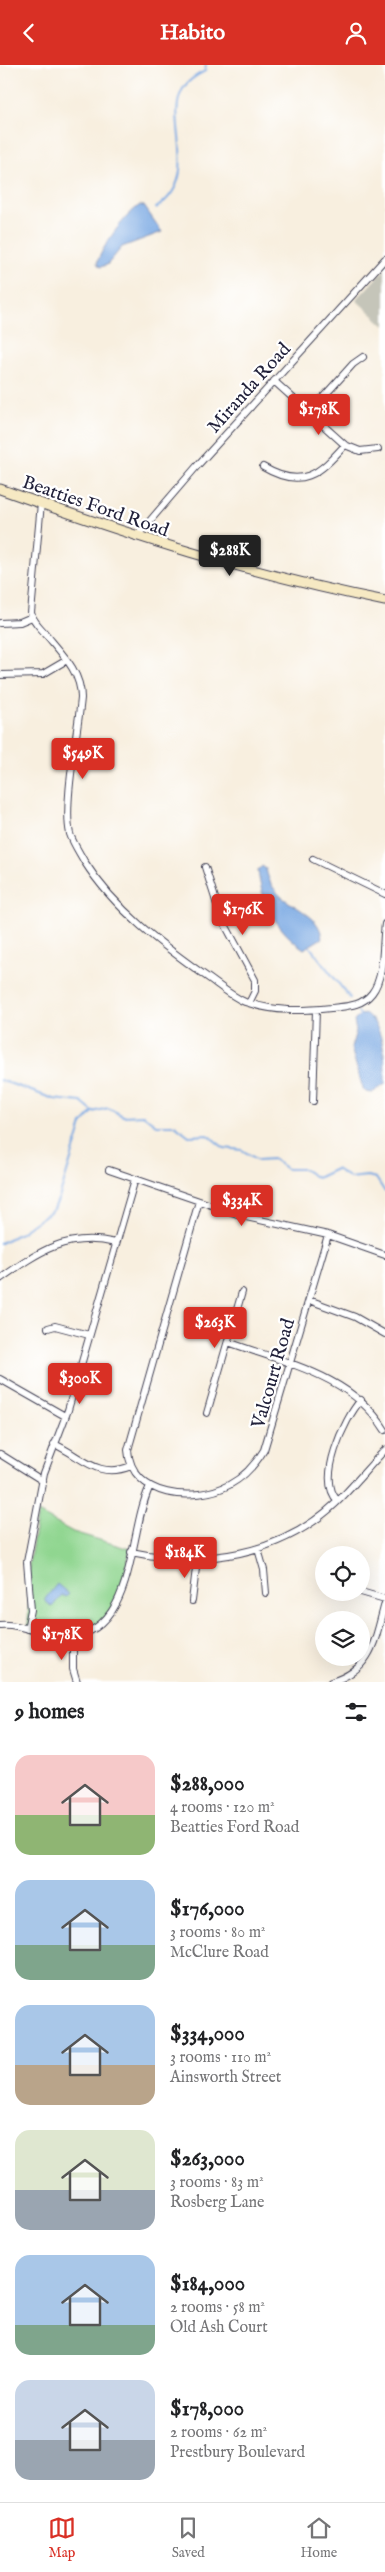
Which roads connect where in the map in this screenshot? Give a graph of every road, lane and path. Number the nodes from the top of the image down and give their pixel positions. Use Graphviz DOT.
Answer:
graph roads {
  1 [pos="385,259"];
  2 [pos="363,357"];
  3 [pos="274,381"];
  4 [pos="309,413"];
  5 [pos="345,445"];
  6 [pos="378,449"];
  7 [pos="263,467"];
  8 [pos="0,489"];
  9 [pos="40,503"];
  10 [pos="136,537"];
  11 [pos="385,601"];
  12 [pos="32,617"];
  13 [pos="0,623"];
  14 [pos="67,661"];
  15 [pos="0,675"];
  16 [pos="313,859"];
  17 [pos="205,867"];
  18 [pos="385,894"];
  19 [pos="385,924"];
  20 [pos="249,1003"];
  21 [pos="316,1010"];
  22 [pos="313,1101"];
  23 [pos="109,1170"];
  24 [pos="135,1179"];
  25 [pos="199,1201"];
  26 [pos="328,1235"];
  27 [pos="116,1243"];
  28 [pos="385,1255"];
  29 [pos="0,1279"];
  30 [pos="242,1292"];
  31 [pos="309,1300"];
  32 [pos="48,1328"];
  33 [pos="385,1334"];
  34 [pos="90,1335"];
  35 [pos="228,1342"];
  36 [pos="290,1364"];
  37 [pos="0,1379"];
  38 [pos="361,1400"];
  39 [pos="207,1413"];
  40 [pos="65,1416"];
  41 [pos="385,1430"];
  42 [pos="54,1444"];
  43 [pos="385,1449"];
  44 [pos="0,1454"];
  45 [pos="131,1466"];
  46 [pos="43,1481"];
  47 [pos="150,1486"];
  48 [pos="338,1501"];
  49 [pos="258,1549"];
  50 [pos="131,1552"];
  51 [pos="197,1559"];
  52 [pos="266,1593"];
  53 [pos="370,1595"];
  54 [pos="385,1599"];
  55 [pos="192,1601"];
  56 [pos="385,1603"];
  57 [pos="0,1625"];
  58 [pos="27,1629"];
  59 [pos="72,1636"];
  60 [pos="77,1682"];
  61 [pos="331,1682"];
  1 -- 3 [label="street, Miranda Road"];
  2 -- 4 [label="street"];
  3 -- 4 [label="street"];
  3 -- 10 [label="street, Miranda Road"];
  4 -- 5 [label="street"];
  5 -- 6 [label="street"];
  5 -- 7 [label="street"];
  8 -- 9 [label="main road, Beatties Ford Road"];
  9 -- 10 [label="main road, Beatties Ford Road"];
  9 -- 12 [label="street"];
  10 -- 11 [label="main road, Beatties Ford Road"];
  12 -- 13 [label="street"];
  12 -- 14 [label="street"];
  14 -- 15 [label="street"];
  14 -- 20 [label="street"];
  16 -- 18 [label="street"];
  17 -- 20 [label="street"];
  19 -- 21 [label="street"];
  20 -- 21 [label="street"];
  21 -- 22 [label="street"];
  23 -- 24 [label="street"];
  24 -- 25 [label="street"];
  24 -- 27 [label="street"];
  25 -- 26 [label="street"];
  25 -- 45 [label="street"];
  26 -- 28 [label="street"];
  26 -- 31 [label="street, Valcourt Road"];
  27 -- 29 [label="street"];
  27 -- 34 [label="street"];
  30 -- 35 [label="street"];
  31 -- 33 [label="street"];
  31 -- 36 [label="street, Valcourt Road"];
  32 -- 34 [label="street"];
  34 -- 40 [label="street"];
  35 -- 36 [label="street"];
  35 -- 39 [label="street"];
  36 -- 38 [label="street"];
  36 -- 47 [label="street, Valcourt Road"];
  37 -- 40 [label="street"];
  38 -- 41 [label="street"];
  38 -- 48 [label="street"];
  40 -- 42 [label="street"];
  42 -- 45 [label="street"];
  42 -- 46 [label="street"];
  43 -- 48 [label="street"];
  44 -- 46 [label="street"];
  45 -- 47 [label="street"];
  46 -- 58 [label="street"];
  47 -- 50 [label="street"];
  48 -- 49 [label="street"];
  49 -- 51 [label="street"];
  49 -- 52 [label="street"];
  50 -- 51 [label="street"];
  50 -- 59 [label="street"];
  51 -- 55 [label="street"];
  53 -- 54 [label="street"];
  56 -- 61 [label="street"];
  57 -- 58 [label="street"];
  58 -- 59 [label="street"];
  59 -- 60 [label="street"];
}
